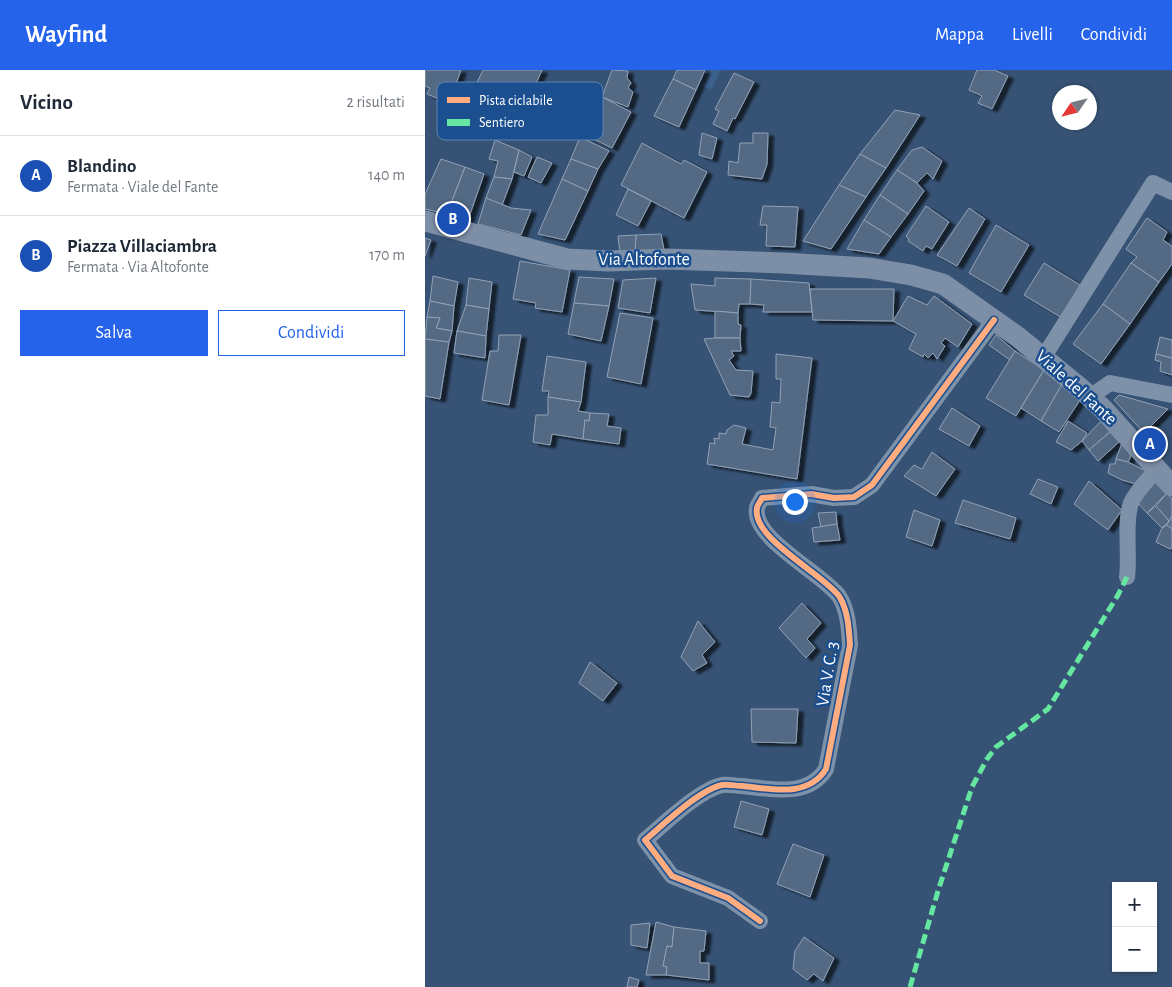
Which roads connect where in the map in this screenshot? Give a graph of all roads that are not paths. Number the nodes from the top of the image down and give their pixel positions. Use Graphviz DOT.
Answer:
graph roads {
  1 [pos="1172,192"];
  2 [pos="425,221"];
  3 [pos="994,320"];
  4 [pos="1043,358"];
  5 [pos="1172,395"];
  6 [pos="1089,397"];
  7 [pos="1157,469"];
  8 [pos="1172,486"];
  9 [pos="1127,577"];
  10 [pos="760,921"];
  1 -- 4 [label="street"];
  2 -- 3 [label="main road, Via Altofonte"];
  3 -- 4 [label="main road, Viale del Fante"];
  3 -- 10 [label="street, Via V. C. 3"];
  4 -- 6 [label="main road, Viale del Fante"];
  5 -- 6 [label="street"];
  6 -- 7 [label="main road, Viale del Fante"];
  7 -- 8 [label="main road, Viale del Fante"];
  7 -- 9 [label="street"];
}
